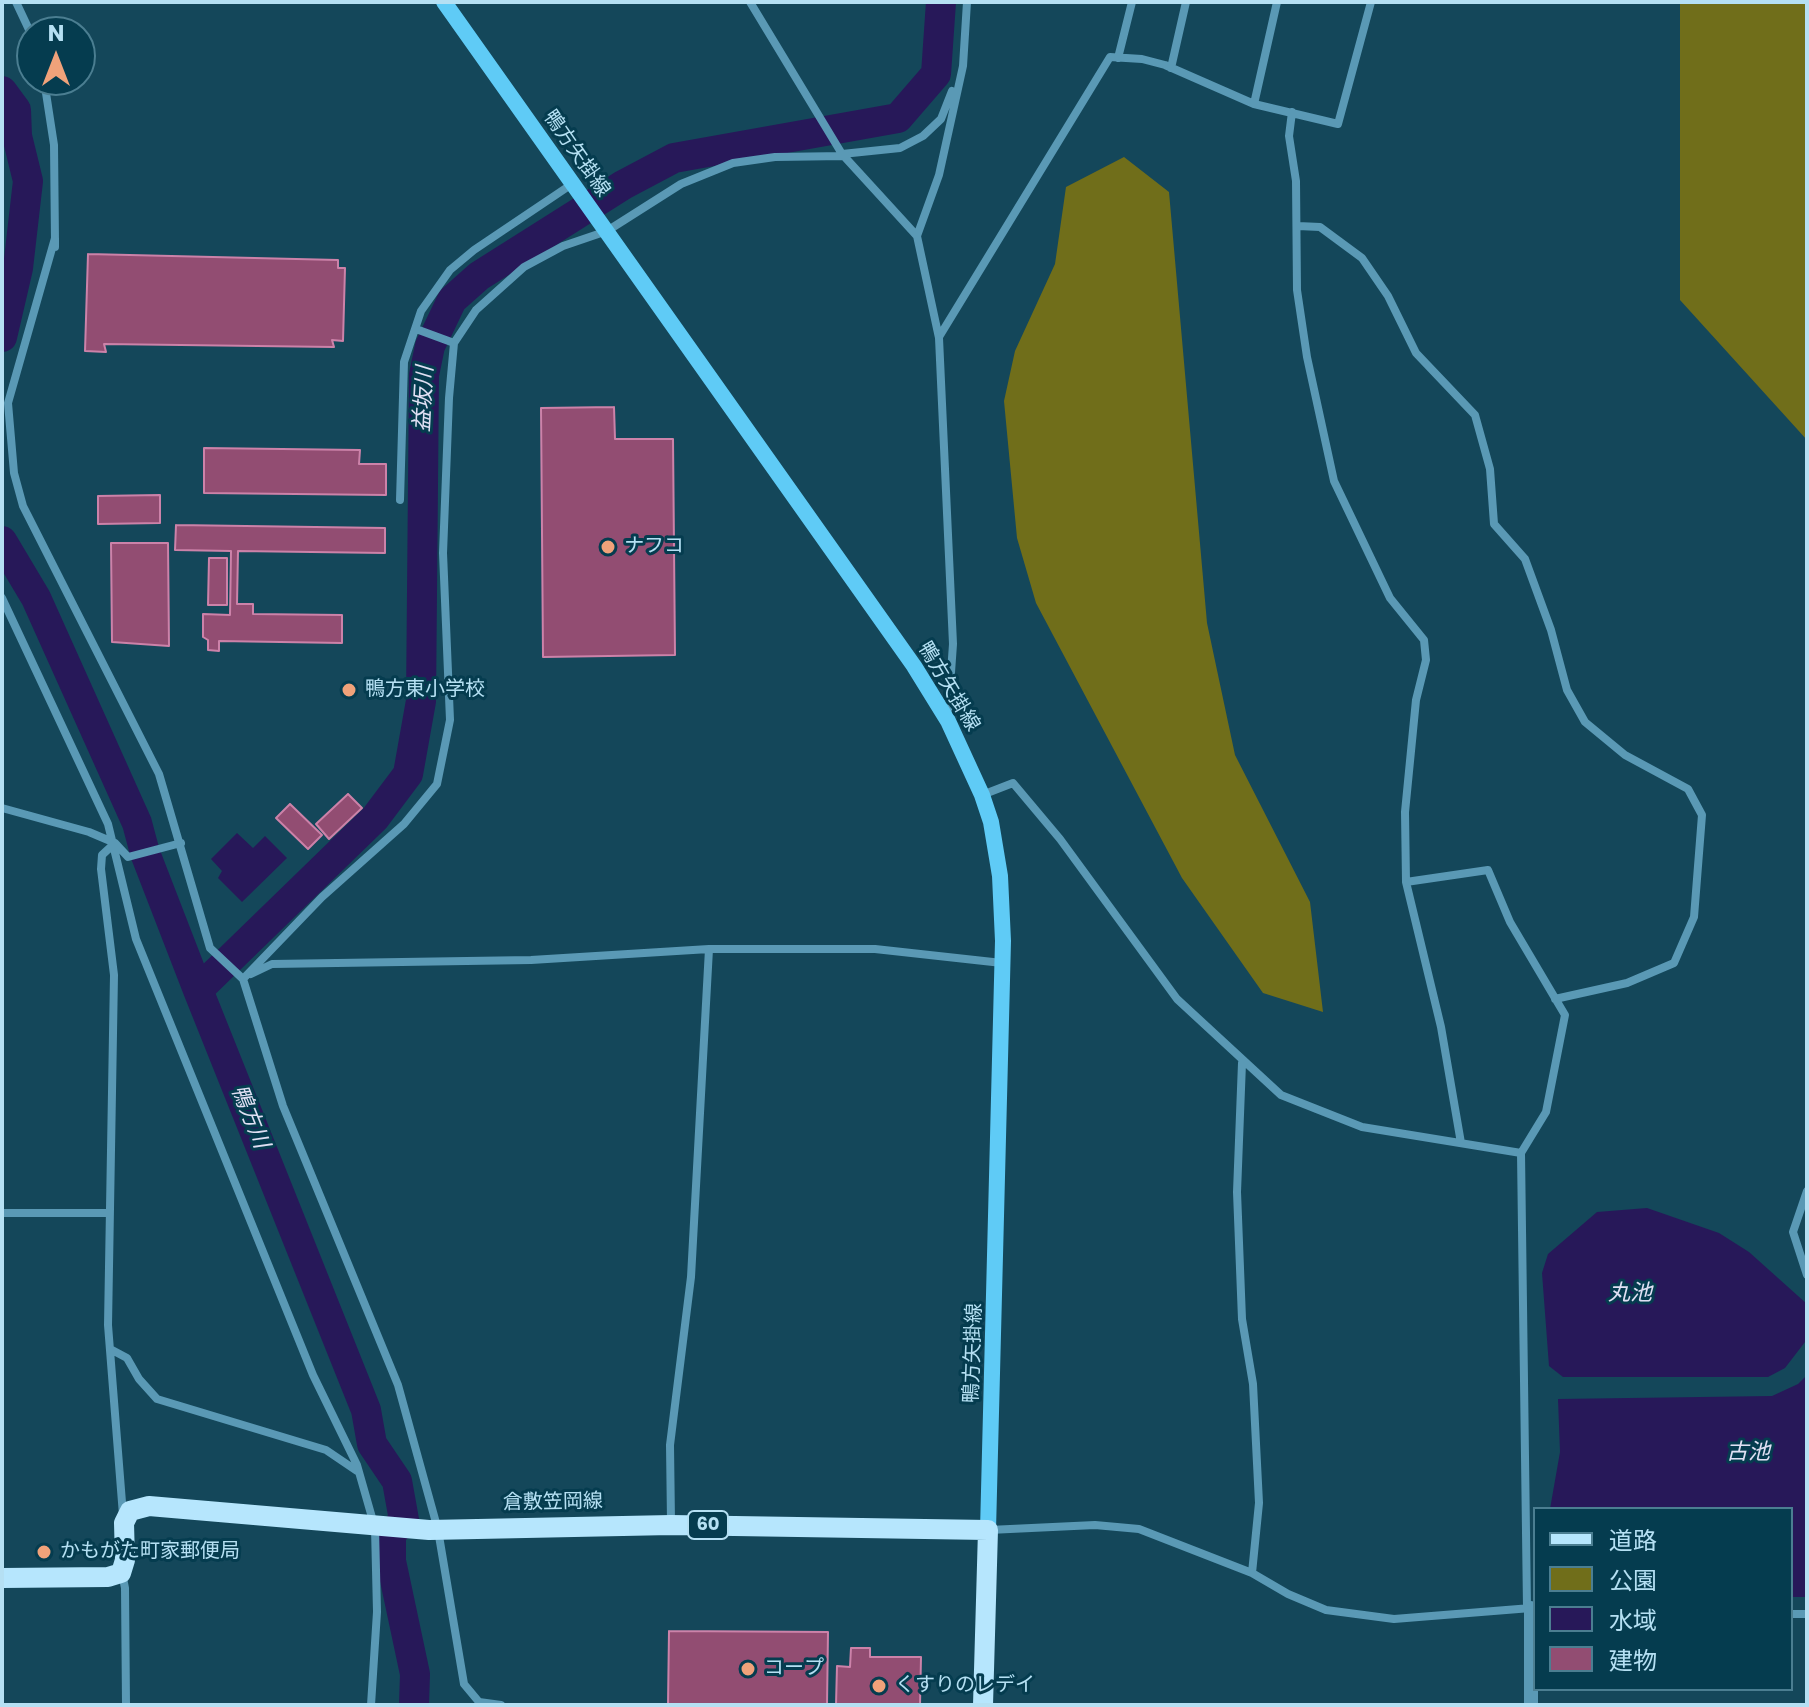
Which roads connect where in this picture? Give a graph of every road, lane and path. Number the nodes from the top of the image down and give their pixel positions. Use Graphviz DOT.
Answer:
graph roads {
  1 [pos="444,2"];
  2 [pos="750,2"];
  3 [pos="967,2"];
  4 [pos="1132,2"];
  5 [pos="1186,2"];
  6 [pos="1277,2"];
  7 [pos="1371,2"];
  8 [pos="1118,58"];
  9 [pos="963,66"];
  10 [pos="1171,68"];
  11 [pos="46,96"];
  12 [pos="1254,104"];
  13 [pos="1292,112"];
  14 [pos="841,152"];
  15 [pos="577,189"];
  16 [pos="1298,226"];
  17 [pos="604,228"];
  18 [pos="917,236"];
  19 [pos="55,238"];
  20 [pos="55,238"];
  21 [pos="416,329"];
  22 [pos="939,338"];
  23 [pos="454,343"];
  24 [pos="5,402"];
  25 [pos="400,500"];
  26 [pos="2,598"];
  27 [pos="948,721"];
  28 [pos="982,795"];
  29 [pos="2,808"];
  30 [pos="115,843"];
  31 [pos="181,843"];
  32 [pos="1406,882"];
  33 [pos="709,949"];
  34 [pos="1003,963"];
  35 [pos="242,978"];
  36 [pos="1555,999"];
  37 [pos="1242,1063"];
  38 [pos="1461,1143"];
  39 [pos="1521,1153"];
  40 [pos="1807,1191"];
  41 [pos="2,1213"];
  42 [pos="109,1213"];
  43 [pos="1807,1275"];
  44 [pos="112,1350"];
  45 [pos="359,1472"];
  46 [pos="124,1523"];
  47 [pos="671,1525"];
  48 [pos="375,1528"];
  49 [pos="433,1530"];
  50 [pos="988,1530"];
  51 [pos="121,1573"];
  52 [pos="1252,1573"];
  53 [pos="2,1578"];
  54 [pos="1531,1609"];
  55 [pos="126,1705"];
  56 [pos="371,1705"];
  57 [pos="501,1705"];
  58 [pos="983,1705"];
  59 [pos="1531,1705"];
  1 -- 15 [label="main road, 鴨方矢掛線"];
  2 -- 14 [label="street"];
  3 -- 9 [label="street"];
  4 -- 8 [label="street"];
  5 -- 10 [label="street"];
  6 -- 12 [label="street"];
  7 -- 13 [label="street"];
  8 -- 10 [label="street"];
  8 -- 22 [label="street"];
  9 -- 14 [label="street"];
  9 -- 18 [label="street"];
  10 -- 12 [label="street"];
  11 -- 19 [label="street"];
  12 -- 13 [label="street"];
  13 -- 16 [label="street"];
  14 -- 17 [label="street"];
  14 -- 18 [label="street"];
  15 -- 17 [label="main road, 鴨方矢掛線"];
  15 -- 21 [label="street"];
  16 -- 32 [label="street"];
  16 -- 36 [label="street"];
  17 -- 23 [label="street"];
  17 -- 27 [label="main road, 鴨方矢掛線"];
  18 -- 22 [label="street"];
  20 -- 24 [label="street"];
  21 -- 23 [label="street"];
  21 -- 25 [label="street"];
  22 -- 27 [label="street"];
  23 -- 35 [label="street"];
  24 -- 31 [label="street"];
  26 -- 30 [label="street"];
  27 -- 28 [label="main road, 鴨方矢掛線"];
  28 -- 34 [label="main road, 鴨方矢掛線"];
  28 -- 37 [label="street"];
  29 -- 30 [label="street"];
  30 -- 31 [label="street"];
  30 -- 42 [label="street"];
  30 -- 45 [label="street"];
  31 -- 35 [label="street"];
  32 -- 36 [label="street"];
  32 -- 38 [label="street"];
  33 -- 34 [label="street"];
  33 -- 35 [label="street"];
  33 -- 47 [label="street"];
  34 -- 50 [label="main road, 鴨方矢掛線"];
  35 -- 49 [label="street"];
  36 -- 39 [label="street"];
  37 -- 38 [label="street"];
  37 -- 52 [label="street"];
  38 -- 39 [label="street"];
  39 -- 54 [label="street"];
  40 -- 43 [label="street"];
  41 -- 42 [label="street"];
  42 -- 44 [label="street"];
  44 -- 45 [label="street"];
  44 -- 46 [label="street"];
  45 -- 48 [label="street"];
  46 -- 48 [label="main road, 倉敷笠岡線 / 60"];
  46 -- 51 [label="main road"];
  47 -- 49 [label="main road, 倉敷笠岡線 / 60"];
  47 -- 50 [label="main road, 倉敷笠岡線 / 60"];
  48 -- 49 [label="main road, 倉敷笠岡線 / 60"];
  48 -- 56 [label="street"];
  49 -- 57 [label="street"];
  50 -- 52 [label="street"];
  50 -- 58 [label="main road"];
  51 -- 53 [label="main road"];
  51 -- 55 [label="street"];
  52 -- 54 [label="street"];
  54 -- 59 [label="street"];
}
